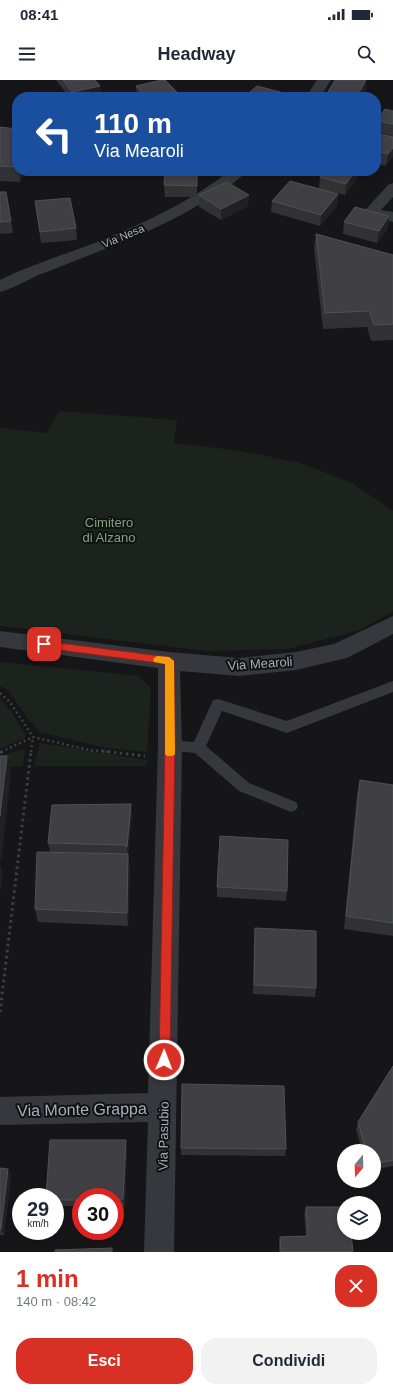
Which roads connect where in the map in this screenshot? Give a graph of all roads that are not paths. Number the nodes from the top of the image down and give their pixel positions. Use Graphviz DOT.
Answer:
graph roads {
  1 [pos="324,80"];
  2 [pos="316,92"];
  3 [pos="233,176"];
  4 [pos="393,188"];
  5 [pos="393,217"];
  6 [pos="0,287"];
  7 [pos="393,624"];
  8 [pos="0,639"];
  9 [pos="169,661"];
  10 [pos="393,686"];
  11 [pos="198,748"];
  12 [pos="170,751"];
  13 [pos="291,806"];
  14 [pos="163,1107"];
  15 [pos="0,1111"];
  16 [pos="159,1252"];
  1 -- 2 [label="street"];
  3 -- 6 [label="street, Via Nesa"];
  4 -- 5 [label="street"];
  7 -- 9 [label="street, Via Mearoli"];
  8 -- 9 [label="street, Via Mearoli"];
  9 -- 12 [label="street, Via Pasubio"];
  10 -- 11 [label="lane"];
  11 -- 12 [label="lane"];
  11 -- 13 [label="lane"];
  12 -- 14 [label="street, Via Pasubio"];
  14 -- 15 [label="street, Via Monte Grappa"];
  14 -- 16 [label="street, Via Pasubio"];
}
